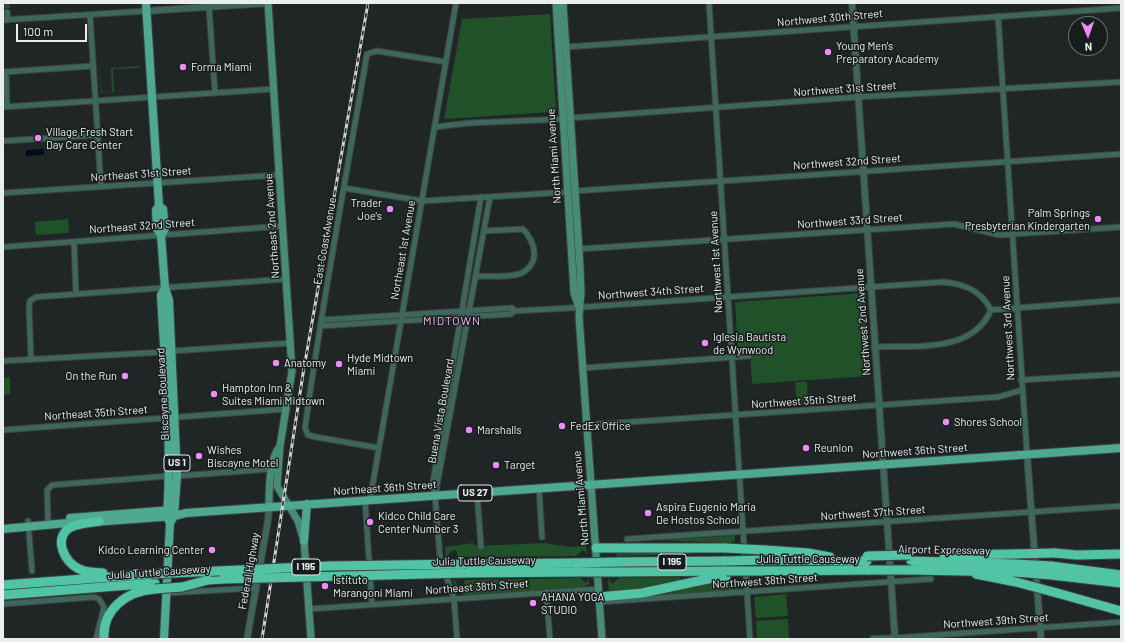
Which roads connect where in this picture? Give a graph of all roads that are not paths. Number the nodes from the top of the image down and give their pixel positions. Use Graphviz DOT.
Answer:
graph roads {
  1 [pos="268,3"];
  2 [pos="456,3"];
  3 [pos="556,3"];
  4 [pos="563,3"];
  5 [pos="709,3"];
  6 [pos="852,3"];
  7 [pos="146,7"];
  8 [pos="209,7"];
  9 [pos="1121,8"];
  10 [pos="7,12"];
  11 [pos="90,15"];
  12 [pos="998,16"];
  13 [pos="6,20"];
  14 [pos="854,27"];
  15 [pos="712,38"];
  16 [pos="566,48"];
  17 [pos="446,62"];
  18 [pos="93,66"];
  19 [pos="4,72"];
  20 [pos="1121,82"];
  21 [pos="274,89"];
  22 [pos="1003,89"];
  23 [pos="215,93"];
  24 [pos="152,97"];
  25 [pos="858,98"];
  26 [pos="95,101"];
  27 [pos="5,107"];
  28 [pos="716,108"];
  29 [pos="567,118"];
  30 [pos="435,127"];
  31 [pos="98,135"];
  32 [pos="3,141"];
  33 [pos="1121,154"];
  34 [pos="1008,161"];
  35 [pos="863,171"];
  36 [pos="280,175"];
  37 [pos="721,181"];
  38 [pos="158,183"];
  39 [pos="101,187"];
  40 [pos="344,188"];
  41 [pos="571,192"];
  42 [pos="3,193"];
  43 [pos="481,197"];
  44 [pos="490,197"];
  45 [pos="422,201"];
  46 [pos="282,226"];
  47 [pos="1121,227"];
  48 [pos="867,229"];
  49 [pos="484,231"];
  50 [pos="1012,234"];
  51 [pos="161,235"];
  52 [pos="725,239"];
  53 [pos="74,242"];
  54 [pos="3,246"];
  55 [pos="579,249"];
  56 [pos="580,267"];
  57 [pos="476,276"];
  58 [pos="286,279"];
  59 [pos="871,287"];
  60 [pos="165,288"];
  61 [pos="76,294"];
  62 [pos="729,297"];
  63 [pos="1121,300"];
  64 [pos="579,307"];
  65 [pos="1017,307"];
  66 [pos="991,310"];
  67 [pos="462,311"];
  68 [pos="469,314"];
  69 [pos="462,317"];
  70 [pos="401,318"];
  71 [pos="321,323"];
  72 [pos="291,343"];
  73 [pos="874,347"];
  74 [pos="168,352"];
  75 [pos="749,356"];
  76 [pos="732,357"];
  77 [pos="31,359"];
  78 [pos="3,361"];
  79 [pos="582,368"];
  80 [pos="1121,374"];
  81 [pos="1021,380"];
  82 [pos="1022,390"];
  83 [pos="878,406"];
  84 [pos="287,409"];
  85 [pos="736,415"];
  86 [pos="171,417"];
  87 [pos="586,425"];
  88 [pos="3,430"];
  89 [pos="280,446"];
  90 [pos="379,448"];
  91 [pos="1121,448"];
  92 [pos="1027,454"];
  93 [pos="882,464"];
  94 [pos="272,469"];
  95 [pos="740,474"];
  96 [pos="173,476"];
  97 [pos="590,484"];
  98 [pos="539,488"];
  99 [pos="477,492"];
  100 [pos="435,496"];
  101 [pos="367,500"];
  102 [pos="307,504"];
  103 [pos="288,506"];
  104 [pos="1121,506"];
  105 [pos="269,507"];
  106 [pos="1032,512"];
  107 [pos="173,515"];
  108 [pos="48,520"];
  109 [pos="99,521"];
  110 [pos="886,522"];
  111 [pos="3,524"];
  112 [pos="28,524"];
  113 [pos="3,529"];
  114 [pos="743,531"];
  115 [pos="542,537"];
  116 [pos="627,539"];
  117 [pos="304,542"];
  118 [pos="481,546"];
  119 [pos="596,548"];
  120 [pos="1121,550"];
  121 [pos="1054,553"];
  122 [pos="1121,554"];
  123 [pos="830,557"];
  124 [pos="766,560"];
  125 [pos="868,562"];
  126 [pos="910,562"];
  127 [pos="620,567"];
  128 [pos="575,568"];
  129 [pos="1015,568"];
  130 [pos="965,570"];
  131 [pos="1051,570"];
  132 [pos="32,571"];
  133 [pos="726,574"];
  134 [pos="1121,575"];
  135 [pos="135,576"];
  136 [pos="931,579"];
  137 [pos="891,582"];
  138 [pos="1121,583"];
  139 [pos="3,585"];
  140 [pos="155,586"];
  141 [pos="256,588"];
  142 [pos="546,592"];
  143 [pos="747,592"];
  144 [pos="167,593"];
  145 [pos="3,595"];
  146 [pos="599,596"];
  147 [pos="454,599"];
  148 [pos="3,604"];
  149 [pos="372,604"];
  150 [pos="1099,604"];
  151 [pos="1121,606"];
  152 [pos="309,609"];
  153 [pos="1121,611"];
  154 [pos="1121,622"];
  155 [pos="1040,628"];
  156 [pos="895,638"];
  157 [pos="96,639"];
  158 [pos="104,639"];
  159 [pos="164,639"];
  160 [pos="247,639"];
  161 [pos="311,639"];
  162 [pos="457,639"];
  163 [pos="550,639"];
  164 [pos="602,639"];
  165 [pos="750,639"];
  166 [pos="873,639"];
  167 [pos="1041,639"];
  1 -- 8 [label="street"];
  1 -- 21 [label="main road, Northeast 2nd Avenue"];
  2 -- 17 [label="street, Northeast 1st Avenue"];
  3 -- 29 [label="main road"];
  4 -- 16 [label="main road, North Miami Avenue"];
  5 -- 15 [label="street, Northwest 1st Avenue"];
  6 -- 14 [label="street, Northwest 2nd Avenue"];
  7 -- 8 [label="street"];
  7 -- 11 [label="street"];
  7 -- 24 [label="main road, Biscayne Boulevard / US 1"];
  8 -- 23 [label="street"];
  9 -- 12 [label="street, Northwest 30th Street"];
  10 -- 13 [label="street"];
  11 -- 13 [label="street"];
  11 -- 18 [label="street"];
  12 -- 14 [label="street, Northwest 30th Street"];
  12 -- 22 [label="street, Northwest 3rd Avenue"];
  14 -- 15 [label="street, Northwest 30th Street"];
  14 -- 25 [label="street, Northwest 2nd Avenue"];
  15 -- 16 [label="street, Northwest 30th Street"];
  15 -- 28 [label="street, Northwest 1st Avenue"];
  16 -- 29 [label="main road, North Miami Avenue"];
  17 -- 30 [label="street, Northeast 1st Avenue"];
  17 -- 40 [label="street, East Coast Avenue"];
  18 -- 19 [label="street"];
  18 -- 26 [label="street"];
  19 -- 27 [label="street"];
  20 -- 22 [label="street, Northwest 31st Street"];
  21 -- 23 [label="street"];
  21 -- 36 [label="main road, Northeast 2nd Avenue"];
  22 -- 25 [label="street, Northwest 31st Street"];
  22 -- 34 [label="street, Northwest 3rd Avenue"];
  23 -- 24 [label="street"];
  24 -- 26 [label="street"];
  24 -- 38 [label="main road, Biscayne Boulevard / US 1"];
  25 -- 28 [label="street, Northwest 31st Street"];
  25 -- 35 [label="street, Northwest 2nd Avenue"];
  26 -- 27 [label="street"];
  26 -- 31 [label="street"];
  28 -- 29 [label="street, Northwest 31st Street"];
  28 -- 37 [label="street, Northwest 1st Avenue"];
  29 -- 30 [label="street"];
  29 -- 41 [label="main road, North Miami Avenue"];
  29 -- 41 [label="main road, North Miami Avenue"];
  30 -- 45 [label="street, Northeast 1st Avenue"];
  31 -- 32 [label="street"];
  31 -- 39 [label="street"];
  33 -- 34 [label="street, Northwest 32nd Street"];
  34 -- 35 [label="street, Northwest 32nd Street"];
  34 -- 50 [label="street, Northwest 3rd Avenue"];
  35 -- 37 [label="street, Northwest 32nd Street"];
  35 -- 48 [label="street, Northwest 2nd Avenue"];
  36 -- 38 [label="street, Northeast 31st Street"];
  36 -- 46 [label="main road, Northeast 2nd Avenue"];
  37 -- 41 [label="street, Northwest 32nd Street"];
  37 -- 52 [label="street, Northwest 1st Avenue"];
  38 -- 39 [label="street, Northeast 31st Street"];
  38 -- 51 [label="main road, Biscayne Boulevard / US 1"];
  39 -- 42 [label="street, Northeast 31st Street"];
  40 -- 45 [label="street"];
  40 -- 71 [label="street, East Coast Avenue"];
  41 -- 44 [label="street"];
  41 -- 55 [label="main road, North Miami Avenue"];
  41 -- 56 [label="main road"];
  41 -- 64 [label="main road, North Miami Avenue"];
  43 -- 44 [label="street"];
  43 -- 45 [label="street"];
  43 -- 67 [label="street, Buena Vista Boulevard"];
  44 -- 49 [label="street, Buena Vista Boulevard"];
  45 -- 70 [label="street, Northeast 1st Avenue"];
  46 -- 51 [label="street, Northeast 32nd Street"];
  46 -- 58 [label="main road, Northeast 2nd Avenue"];
  47 -- 50 [label="street, Northwest 33rd Street"];
  48 -- 50 [label="street, Northwest 33rd Street"];
  48 -- 52 [label="street, Northwest 33rd Street"];
  48 -- 59 [label="street, Northwest 2nd Avenue"];
  49 -- 57 [label="street, Buena Vista Boulevard"];
  49 -- 57 [label="street"];
  50 -- 65 [label="street, Northwest 3rd Avenue"];
  51 -- 53 [label="street, Northeast 32nd Street"];
  51 -- 60 [label="main road, Biscayne Boulevard / US 1"];
  52 -- 55 [label="street, Northwest 33rd Street"];
  52 -- 62 [label="street, Northwest 1st Avenue"];
  53 -- 54 [label="street, Northeast 32nd Street"];
  53 -- 61 [label="street"];
  55 -- 56 [label="main road, North Miami Avenue"];
  56 -- 64 [label="main road, North Miami Avenue"];
  57 -- 68 [label="street, Buena Vista Boulevard"];
  58 -- 60 [label="street"];
  58 -- 72 [label="main road, Northeast 2nd Avenue"];
  59 -- 62 [label="street, Northwest 34th Street"];
  59 -- 66 [label="street, Northwest 34th Street"];
  59 -- 73 [label="street, Northwest 2nd Avenue"];
  60 -- 61 [label="street"];
  60 -- 74 [label="main road, Biscayne Boulevard / US 1"];
  61 -- 77 [label="street"];
  62 -- 64 [label="street, Northwest 34th Street"];
  62 -- 76 [label="street, Northwest 1st Avenue"];
  63 -- 65 [label="street"];
  64 -- 68 [label="street, Northwest 34th Street"];
  64 -- 79 [label="main road, North Miami Avenue"];
  65 -- 66 [label="street"];
  65 -- 81 [label="street, Northwest 3rd Avenue"];
  66 -- 73 [label="street"];
  67 -- 68 [label="street"];
  67 -- 69 [label="street, Buena Vista Boulevard"];
  67 -- 70 [label="street"];
  68 -- 69 [label="street"];
  68 -- 100 [label="street, Buena Vista Boulevard"];
  69 -- 70 [label="street"];
  69 -- 100 [label="street, Buena Vista Boulevard"];
  70 -- 71 [label="street"];
  70 -- 90 [label="street, Northeast 1st Avenue"];
  71 -- 90 [label="street, East Coast Avenue"];
  72 -- 74 [label="street"];
  72 -- 84 [label="main road, Northeast 2nd Avenue"];
  73 -- 83 [label="street, Northwest 2nd Avenue"];
  74 -- 77 [label="street"];
  74 -- 86 [label="main road, Biscayne Boulevard / US 1"];
  75 -- 76 [label="street"];
  76 -- 79 [label="street"];
  76 -- 85 [label="street, Northwest 1st Avenue"];
  77 -- 78 [label="street"];
  79 -- 87 [label="main road, North Miami Avenue"];
  80 -- 81 [label="street"];
  81 -- 82 [label="street, Northwest 3rd Avenue"];
  82 -- 83 [label="street, Northwest 35th Street"];
  82 -- 92 [label="street, Northwest 3rd Avenue"];
  83 -- 85 [label="street, Northwest 35th Street"];
  83 -- 93 [label="street, Northwest 2nd Avenue"];
  84 -- 86 [label="street, Northeast 35th Street"];
  84 -- 89 [label="main road, Northeast 2nd Avenue"];
  85 -- 87 [label="street, Northwest 35th Street"];
  85 -- 95 [label="street, Northwest 1st Avenue"];
  86 -- 88 [label="street, Northeast 35th Street"];
  86 -- 96 [label="main road, Biscayne Boulevard / US 1"];
  87 -- 97 [label="main road, North Miami Avenue"];
  89 -- 94 [label="main road, Northeast 2nd Avenue"];
  89 -- 103 [label="main road, Northeast 2nd Avenue"];
  90 -- 101 [label="street, Northeast 1st Avenue"];
  91 -- 92 [label="main road, Northwest 36th Street / US 27"];
  92 -- 93 [label="main road, Northwest 36th Street / US 27"];
  92 -- 106 [label="street, Northwest 3rd Avenue"];
  93 -- 95 [label="main road, Northwest 36th Street / US 27"];
  93 -- 110 [label="street, Northwest 2nd Avenue"];
  94 -- 96 [label="street"];
  94 -- 105 [label="main road, Northeast 2nd Avenue"];
  95 -- 97 [label="main road, Northwest 36th Street / US 27"];
  95 -- 114 [label="street, Northwest 1st Avenue"];
  96 -- 107 [label="main road, Biscayne Boulevard / US 1"];
  96 -- 108 [label="street"];
  97 -- 98 [label="main road, Northeast 36th Street / US 27"];
  97 -- 119 [label="main road, North Miami Avenue"];
  98 -- 99 [label="main road, Northeast 36th Street / US 27"];
  98 -- 115 [label="street"];
  99 -- 100 [label="main road, Northeast 36th Street / US 27"];
  99 -- 118 [label="street"];
  100 -- 101 [label="main road, Northeast 36th Street / US 27"];
  100 -- 147 [label="street"];
  101 -- 102 [label="main road, Northeast 36th Street / US 27"];
  101 -- 149 [label="street, Northeast 1st Avenue"];
  102 -- 103 [label="main road, Northeast 36th Street / US 27"];
  102 -- 117 [label="main road"];
  103 -- 105 [label="main road, Northeast 36th Street / US 27"];
  103 -- 117 [label="main road, Northeast 2nd Avenue"];
  104 -- 106 [label="street, Northwest 37th Street"];
  105 -- 107 [label="main road, Northeast 36th Street / US 27"];
  105 -- 141 [label="street, Federal Highway"];
  106 -- 110 [label="street, Northwest 37th Street"];
  106 -- 155 [label="street, Northwest 3rd Avenue"];
  107 -- 108 [label="main road, Northeast 36th Street"];
  107 -- 109 [label="main road, Northeast 36th Street"];
  107 -- 144 [label="main road, Biscayne Boulevard / US 1"];
  108 -- 112 [label="main road, Northeast 36th Street"];
  109 -- 112 [label="main road, Northeast 36th Street"];
  109 -- 135 [label="highway"];
  110 -- 114 [label="street, Northwest 37th Street"];
  110 -- 137 [label="street, Northwest 2nd Avenue"];
  111 -- 112 [label="main road, Northeast 36th Street"];
  112 -- 113 [label="main road, Northeast 36th Street"];
  112 -- 132 [label="street"];
  114 -- 116 [label="street, Northwest 37th Street"];
  114 -- 143 [label="street, Northwest 1st Avenue"];
  117 -- 152 [label="main road, Northeast 2nd Avenue"];
  119 -- 123 [label="highway, bridge"];
  119 -- 146 [label="main road, North Miami Avenue"];
  120 -- 121 [label="highway"];
  121 -- 122 [label="highway"];
  121 -- 126 [label="highway, bridge"];
  123 -- 124 [label="highway"];
  123 -- 125 [label="highway"];
  124 -- 125 [label="highway"];
  124 -- 127 [label="highway, Julia Tuttle Causeway / I 195, bridge"];
  125 -- 126 [label="highway, bridge"];
  125 -- 126 [label="highway, Julia Tuttle Causeway / I 195, bridge"];
  125 -- 133 [label="highway, Julia Tuttle Causeway / I 195, bridge"];
  126 -- 129 [label="highway, Airport Expressway"];
  126 -- 130 [label="highway, Julia Tuttle Causeway / I 195"];
  127 -- 128 [label="highway, Julia Tuttle Causeway / I 195, bridge"];
  127 -- 133 [label="highway, Julia Tuttle Causeway / I 195"];
  128 -- 135 [label="highway, Julia Tuttle Causeway / I 195, bridge"];
  128 -- 140 [label="highway, Julia Tuttle Causeway / I 195, bridge"];
  129 -- 130 [label="highway, Airport Expressway"];
  129 -- 131 [label="highway, Airport Expressway, bridge"];
  130 -- 150 [label="highway, bridge"];
  131 -- 134 [label="highway, Airport Expressway"];
  131 -- 138 [label="highway, Airport Expressway"];
  133 -- 146 [label="highway"];
  135 -- 139 [label="highway, Julia Tuttle Causeway / I 195"];
  136 -- 137 [label="street, Northwest 38th Street"];
  137 -- 143 [label="street, Northwest 38th Street"];
  137 -- 156 [label="street, Northwest 2nd Avenue"];
  140 -- 145 [label="highway, Julia Tuttle Causeway / I 195"];
  140 -- 158 [label="highway"];
  141 -- 144 [label="street"];
  141 -- 160 [label="street, Federal Highway"];
  142 -- 146 [label="street, Northeast 38th Street"];
  142 -- 147 [label="street, Northeast 38th Street"];
  142 -- 163 [label="street"];
  143 -- 146 [label="street, Northwest 38th Street"];
  143 -- 165 [label="street, Northwest 1st Avenue"];
  144 -- 159 [label="main road, Biscayne Boulevard / US 1"];
  146 -- 164 [label="main road, North Miami Avenue"];
  147 -- 149 [label="street, Northeast 38th Street"];
  147 -- 162 [label="street"];
  148 -- 157 [label="street"];
  149 -- 152 [label="street, Northeast 38th Street"];
  150 -- 151 [label="highway"];
  150 -- 153 [label="highway"];
  152 -- 161 [label="main road, Northeast 2nd Avenue"];
  154 -- 155 [label="street, Northwest 39th Street"];
  155 -- 156 [label="street, Northwest 39th Street"];
  155 -- 167 [label="street, Northwest 3rd Avenue"];
  156 -- 166 [label="street, Northwest 39th Street"];
}
